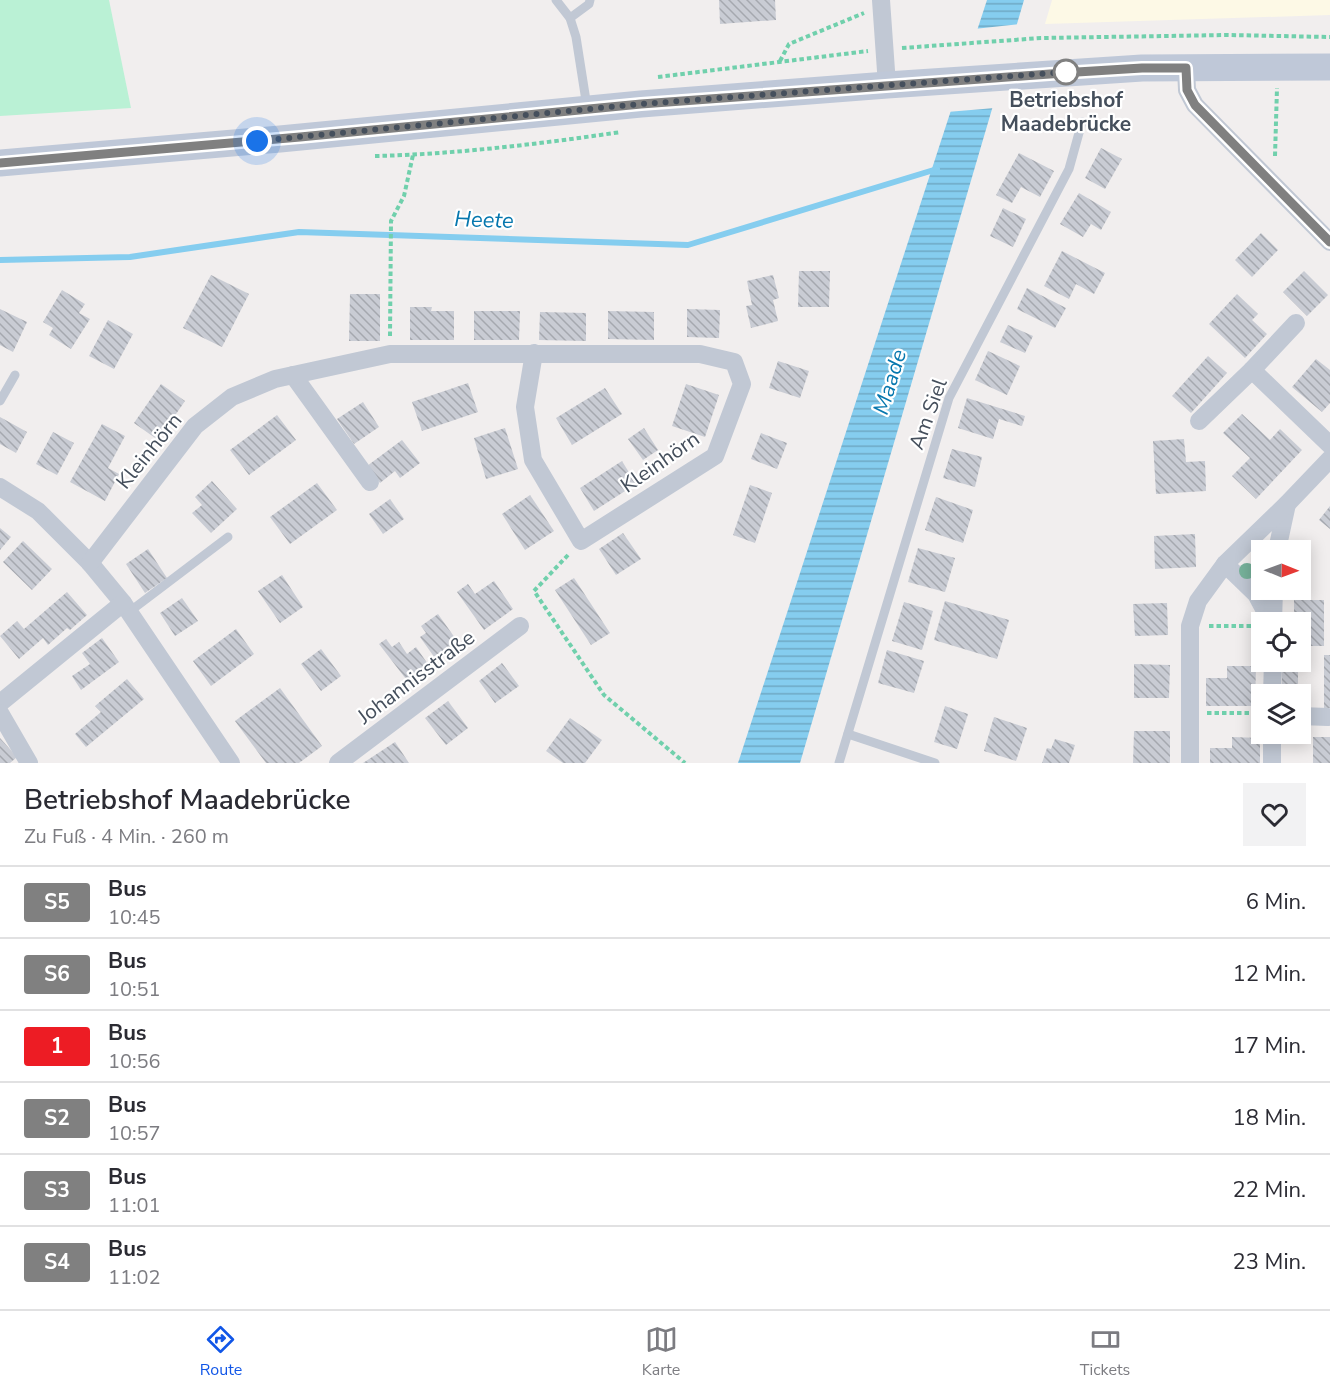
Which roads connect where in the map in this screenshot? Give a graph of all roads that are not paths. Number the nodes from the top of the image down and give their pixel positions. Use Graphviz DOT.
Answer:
graph roads {
  1 [pos="556,0"];
  2 [pos="590,0"];
  3 [pos="881,3"];
  4 [pos="570,18"];
  5 [pos="1330,67"];
  6 [pos="1186,68"];
  7 [pos="887,85"];
  8 [pos="587,109"];
  9 [pos="1082,122"];
  10 [pos="0,163"];
  11 [pos="1330,242"];
  12 [pos="1296,322"];
  13 [pos="534,353"];
  14 [pos="1252,370"];
  15 [pos="15,375"];
  16 [pos="293,375"];
  17 [pos="0,401"];
  18 [pos="1199,421"];
  19 [pos="1330,445"];
  20 [pos="1330,459"];
  21 [pos="370,482"];
  22 [pos="0,487"];
  23 [pos="1287,504"];
  24 [pos="228,537"];
  25 [pos="1280,540"];
  26 [pos="90,562"];
  27 [pos="1225,564"];
  28 [pos="126,608"];
  29 [pos="1266,612"];
  30 [pos="520,627"];
  31 [pos="0,703"];
  32 [pos="0,713"];
  33 [pos="1311,716"];
  34 [pos="1328,717"];
  35 [pos="848,734"];
  36 [pos="1272,744"];
  37 [pos="29,763"];
  38 [pos="231,763"];
  39 [pos="338,763"];
  40 [pos="839,763"];
  41 [pos="935,763"];
  42 [pos="1190,763"];
  43 [pos="1272,763"];
  1 -- 4 [label="lane"];
  2 -- 4 [label="lane"];
  3 -- 7 [label="street"];
  4 -- 8 [label="lane"];
  5 -- 6 [label="main road"];
  6 -- 7 [label="main road"];
  6 -- 11 [label="street"];
  7 -- 8 [label="main road"];
  8 -- 10 [label="main road"];
  9 -- 35 [label="lane, Am Siel"];
  12 -- 14 [label="street"];
  13 -- 13 [label="street, Kleinhörn"];
  13 -- 16 [label="street, Kleinhörn"];
  14 -- 18 [label="street"];
  14 -- 19 [label="street"];
  15 -- 17 [label="lane"];
  16 -- 21 [label="street"];
  16 -- 26 [label="street, Kleinhörn"];
  20 -- 23 [label="street"];
  22 -- 26 [label="street"];
  23 -- 25 [label="street"];
  23 -- 27 [label="street"];
  24 -- 28 [label="lane"];
  26 -- 28 [label="street"];
  27 -- 29 [label="street"];
  27 -- 42 [label="street"];
  28 -- 31 [label="street"];
  28 -- 38 [label="street"];
  30 -- 39 [label="street, Johannisstraße"];
  32 -- 37 [label="street"];
  33 -- 34 [label="street"];
  35 -- 40 [label="lane, Am Siel"];
  35 -- 41 [label="lane"];
  36 -- 43 [label="street"];
}
